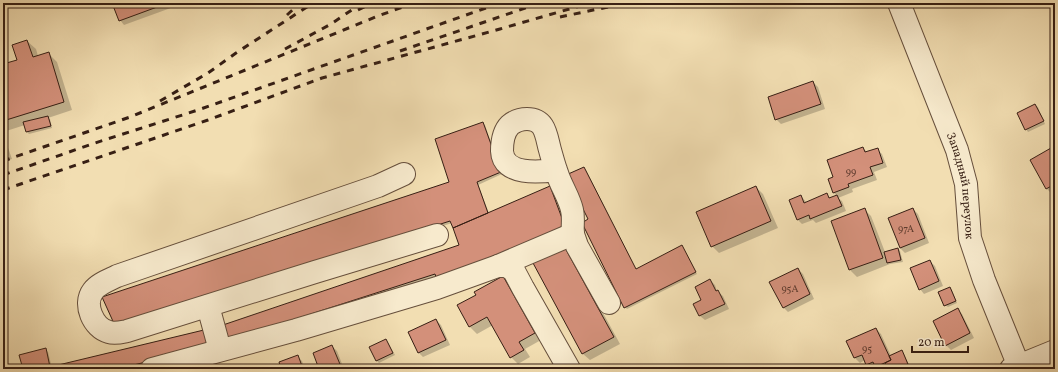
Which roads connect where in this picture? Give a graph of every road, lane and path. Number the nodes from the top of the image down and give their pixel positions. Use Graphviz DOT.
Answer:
graph roads {
  1 [pos="899,3"];
  2 [pos="556,170"];
  3 [pos="404,174"];
  4 [pos="573,234"];
  5 [pos="437,235"];
  6 [pos="498,266"];
  7 [pos="609,303"];
  8 [pos="208,306"];
  9 [pos="220,350"];
  10 [pos="1055,351"];
  11 [pos="1017,368"];
  12 [pos="152,369"];
  13 [pos="569,369"];
  1 -- 11 [label="street, Западный переулок"];
  2 -- 4 [label="street"];
  3 -- 8 [label="street"];
  4 -- 6 [label="street"];
  4 -- 7 [label="street"];
  5 -- 8 [label="street"];
  6 -- 9 [label="street"];
  6 -- 13 [label="street"];
  8 -- 9 [label="street"];
  9 -- 12 [label="street"];
  10 -- 11 [label="street"];
}
